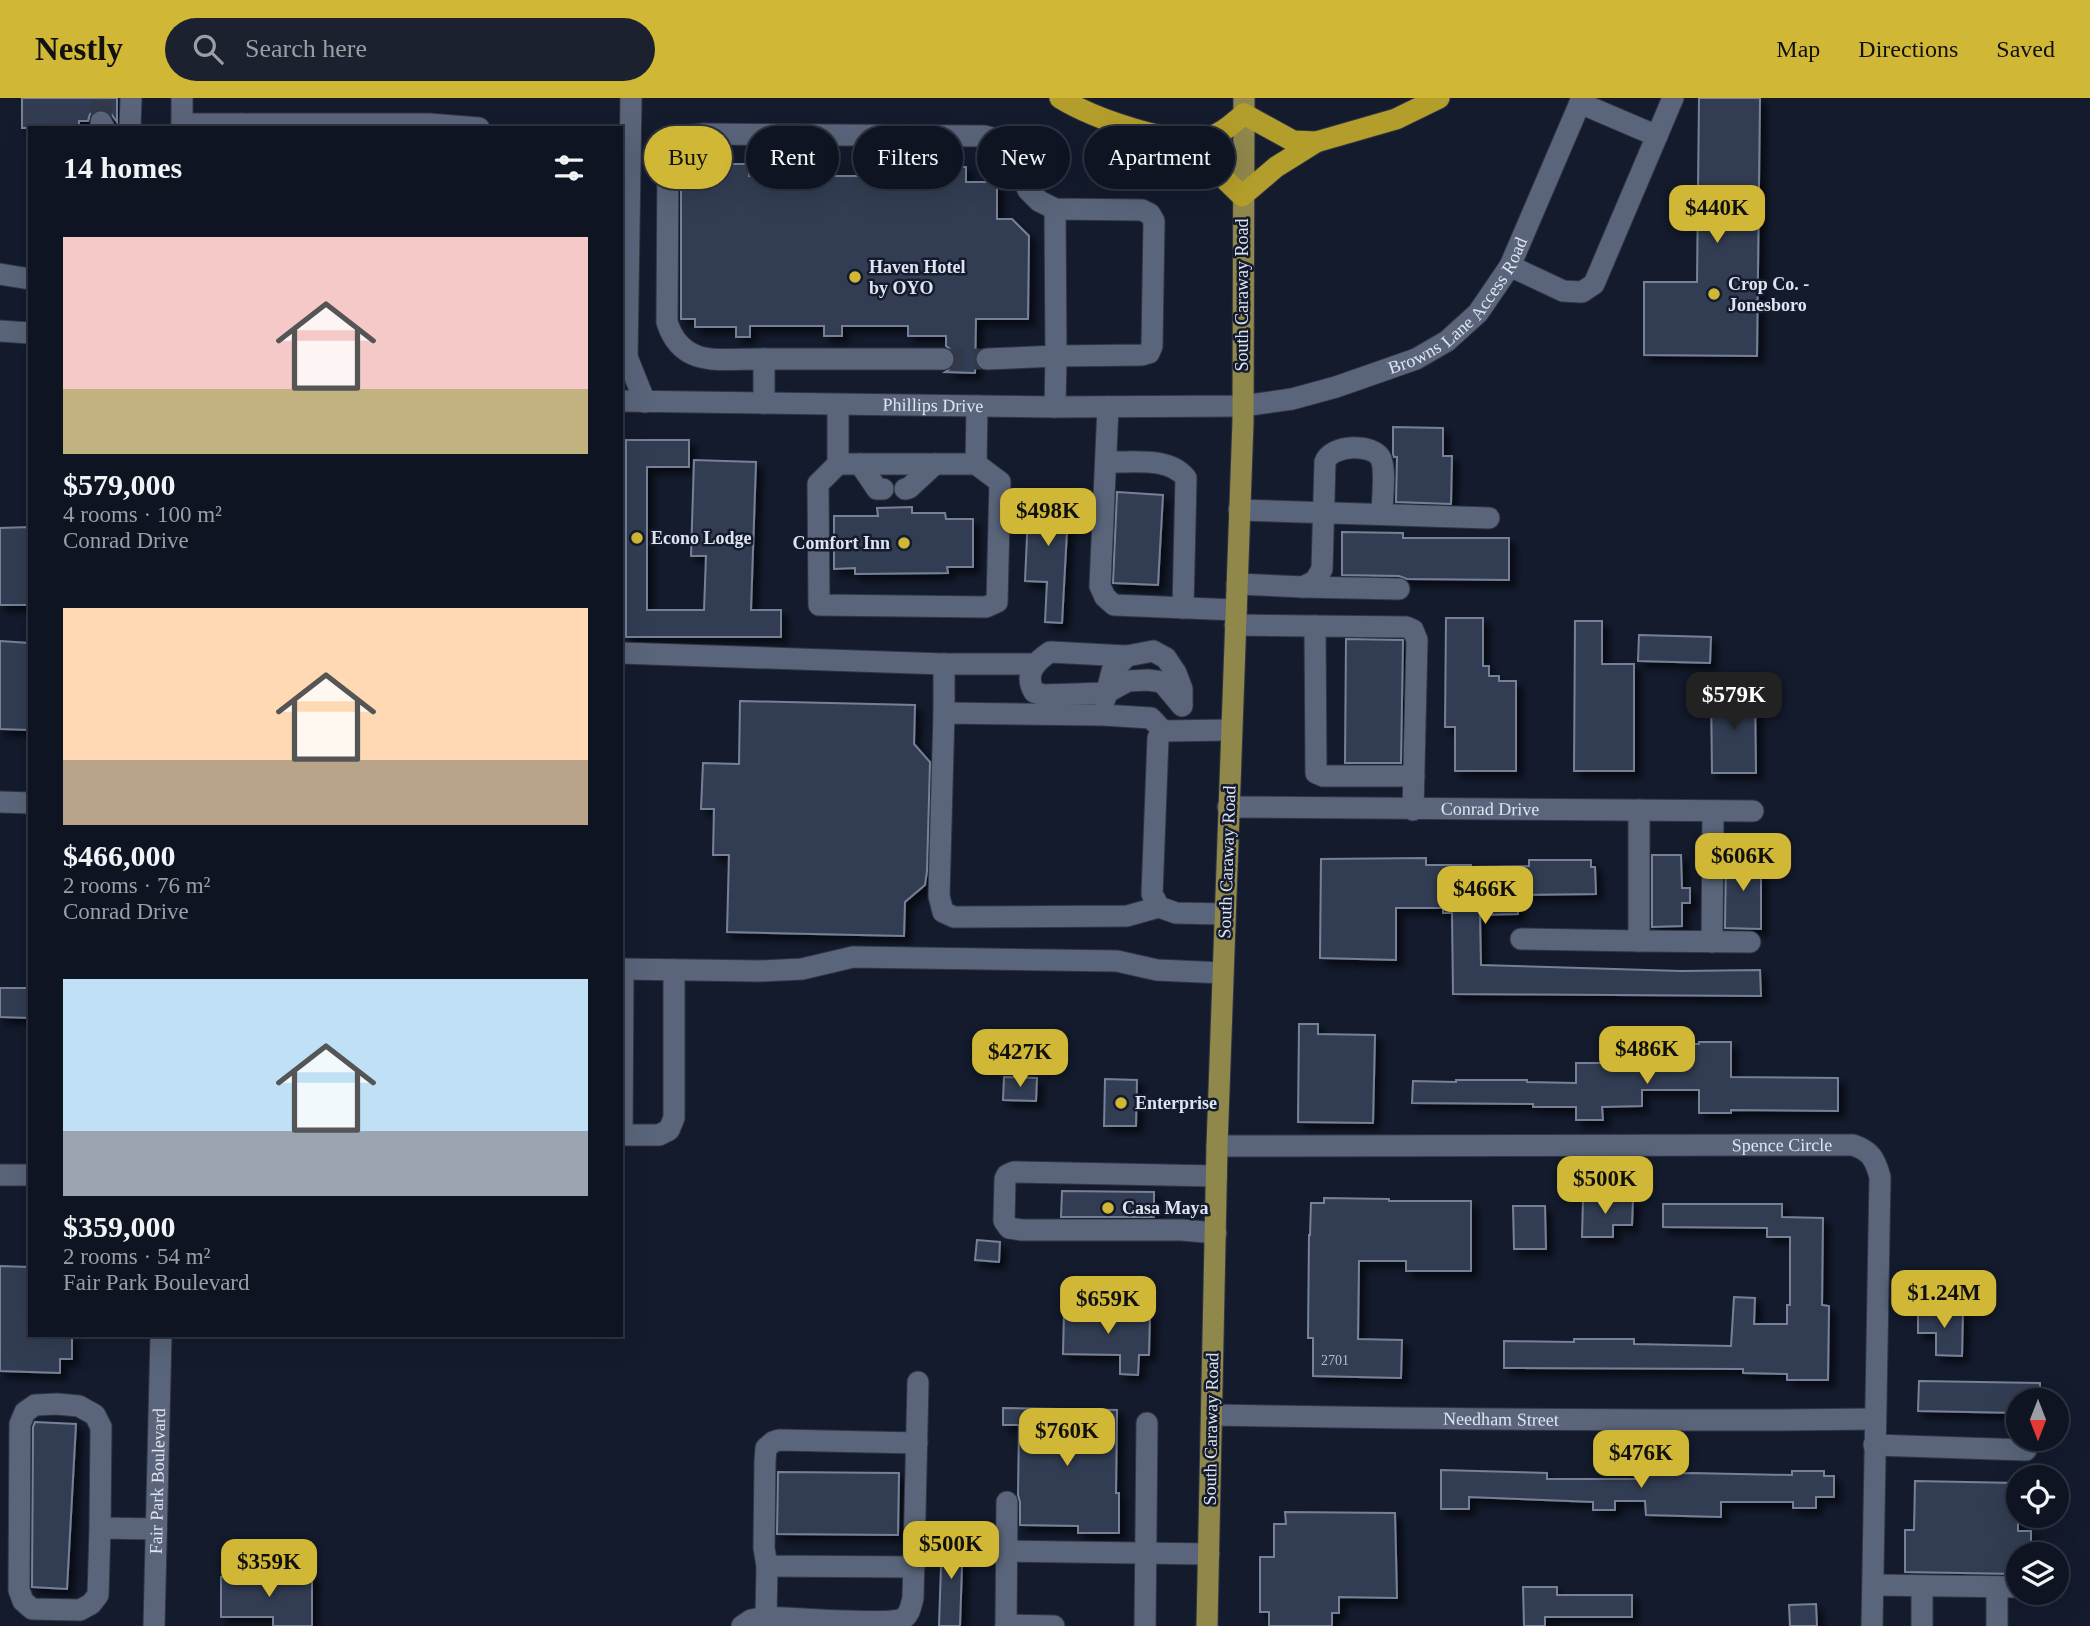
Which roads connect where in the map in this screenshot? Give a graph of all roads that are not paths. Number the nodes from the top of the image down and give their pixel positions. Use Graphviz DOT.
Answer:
graph roads {
  1 [pos="131,98"];
  2 [pos="182,98"];
  3 [pos="631,98"];
  4 [pos="1060,98"];
  5 [pos="1439,98"];
  6 [pos="1673,98"];
  7 [pos="1581,100"];
  8 [pos="1244,106"];
  9 [pos="131,126"];
  10 [pos="182,126"];
  11 [pos="241,126"];
  12 [pos="369,126"];
  13 [pos="454,126"];
  14 [pos="1128,126"];
  15 [pos="1231,126"];
  16 [pos="1657,136"];
  17 [pos="1316,142"];
  18 [pos="1235,189"];
  19 [pos="1242,196"];
  20 [pos="1055,209"];
  21 [pos="1510,266"];
  22 [pos="0,274"];
  23 [pos="28,279"];
  24 [pos="0,331"];
  25 [pos="28,333"];
  26 [pos="1056,356"];
  27 [pos="764,359"];
  28 [pos="943,359"];
  29 [pos="987,359"];
  30 [pos="623,401"];
  31 [pos="645,401"];
  32 [pos="764,403"];
  33 [pos="838,405"];
  34 [pos="977,406"];
  35 [pos="1243,406"];
  36 [pos="1055,407"];
  37 [pos="1108,407"];
  38 [pos="1106,462"];
  39 [pos="838,464"];
  40 [pos="860,464"];
  41 [pos="935,464"];
  42 [pos="976,464"];
  43 [pos="883,489"];
  44 [pos="905,489"];
  45 [pos="1239,510"];
  46 [pos="1324,513"];
  47 [pos="1382,514"];
  48 [pos="1489,518"];
  49 [pos="1237,584"];
  50 [pos="1303,587"];
  51 [pos="1399,589"];
  52 [pos="1183,608"];
  53 [pos="1235,617"];
  54 [pos="1315,626"];
  55 [pos="623,653"];
  56 [pos="1127,656"];
  57 [pos="944,664"];
  58 [pos="1035,664"];
  59 [pos="1106,693"];
  60 [pos="1182,706"];
  61 [pos="944,712"];
  62 [pos="1103,715"];
  63 [pos="1231,730"];
  64 [pos="1173,731"];
  65 [pos="1414,776"];
  66 [pos="0,803"];
  67 [pos="28,803"];
  68 [pos="1228,807"];
  69 [pos="1413,810"];
  70 [pos="1639,810"];
  71 [pos="1713,811"];
  72 [pos="1753,811"];
  73 [pos="1159,907"];
  74 [pos="1225,915"];
  75 [pos="1521,939"];
  76 [pos="1639,941"];
  77 [pos="1712,942"];
  78 [pos="1750,942"];
  79 [pos="623,969"];
  80 [pos="674,970"];
  81 [pos="1223,973"];
  82 [pos="623,1135"];
  83 [pos="1217,1146"];
  84 [pos="0,1175"];
  85 [pos="28,1175"];
  86 [pos="1216,1176"];
  87 [pos="1216,1233"];
  88 [pos="161,1337"];
  89 [pos="918,1382"];
  90 [pos="1212,1415"];
  91 [pos="1875,1419"];
  92 [pos="1147,1423"];
  93 [pos="917,1443"];
  94 [pos="1874,1445"];
  95 [pos="2006,1449"];
  96 [pos="1007,1502"];
  97 [pos="100,1528"];
  98 [pos="156,1529"];
  99 [pos="1007,1551"];
  100 [pos="1146,1554"];
  101 [pos="1209,1554"];
  102 [pos="767,1566"];
  103 [pos="914,1567"];
  104 [pos="1872,1585"];
  105 [pos="1922,1586"];
  106 [pos="2006,1587"];
  107 [pos="2006,1591"];
  108 [pos="766,1617"];
  109 [pos="154,1626"];
  110 [pos="742,1626"];
  111 [pos="1006,1626"];
  112 [pos="1054,1626"];
  113 [pos="1145,1626"];
  114 [pos="1208,1626"];
  115 [pos="1872,1626"];
  116 [pos="1922,1626"];
  117 [pos="1997,1626"];
  1 -- 9 [label="street"];
  2 -- 10 [label="street"];
  3 -- 31 [label="street"];
  4 -- 14 [label="highway"];
  5 -- 17 [label="highway"];
  6 -- 16 [label="street"];
  7 -- 16 [label="street"];
  7 -- 21 [label="street, Browns Lane Access Road"];
  8 -- 15 [label="highway"];
  8 -- 17 [label="highway"];
  8 -- 19 [label="main road, South Caraway Road"];
  10 -- 11 [label="street"];
  11 -- 12 [label="street"];
  12 -- 13 [label="street"];
  16 -- 21 [label="street"];
  17 -- 19 [label="highway"];
  18 -- 19 [label="highway"];
  19 -- 35 [label="main road, South Caraway Road"];
  20 -- 26 [label="street"];
  20 -- 26 [label="street"];
  20 -- 27 [label="street"];
  21 -- 35 [label="street, Browns Lane Access Road"];
  22 -- 23 [label="street"];
  24 -- 25 [label="street"];
  26 -- 29 [label="street"];
  26 -- 36 [label="street"];
  27 -- 28 [label="street"];
  27 -- 32 [label="street"];
  30 -- 31 [label="street, Phillips Drive"];
  31 -- 32 [label="street, Phillips Drive"];
  32 -- 33 [label="street, Phillips Drive"];
  33 -- 34 [label="street, Phillips Drive"];
  33 -- 39 [label="street"];
  34 -- 36 [label="street, Phillips Drive"];
  34 -- 42 [label="street"];
  35 -- 37 [label="street, Phillips Drive"];
  35 -- 45 [label="main road, South Caraway Road"];
  36 -- 37 [label="street, Phillips Drive"];
  37 -- 38 [label="street"];
  38 -- 52 [label="street"];
  38 -- 52 [label="street"];
  39 -- 40 [label="street"];
  39 -- 42 [label="street"];
  40 -- 41 [label="street"];
  40 -- 43 [label="street"];
  41 -- 42 [label="street"];
  41 -- 44 [label="street"];
  45 -- 46 [label="street"];
  45 -- 49 [label="main road, South Caraway Road"];
  46 -- 47 [label="street"];
  46 -- 47 [label="street"];
  46 -- 50 [label="street"];
  47 -- 48 [label="street"];
  49 -- 50 [label="street"];
  49 -- 53 [label="main road, South Caraway Road"];
  50 -- 51 [label="street"];
  52 -- 53 [label="street"];
  53 -- 54 [label="street"];
  53 -- 63 [label="main road, South Caraway Road"];
  54 -- 65 [label="street"];
  54 -- 65 [label="street"];
  55 -- 57 [label="street"];
  56 -- 58 [label="street"];
  56 -- 59 [label="street"];
  56 -- 60 [label="street"];
  57 -- 58 [label="street"];
  57 -- 61 [label="street"];
  58 -- 59 [label="street"];
  59 -- 60 [label="street"];
  59 -- 62 [label="street"];
  60 -- 64 [label="street"];
  61 -- 62 [label="street"];
  61 -- 73 [label="street"];
  62 -- 64 [label="street"];
  63 -- 64 [label="street"];
  63 -- 68 [label="main road, South Caraway Road"];
  64 -- 73 [label="street"];
  65 -- 69 [label="street"];
  66 -- 67 [label="street"];
  68 -- 69 [label="street, Conrad Drive"];
  68 -- 74 [label="main road, South Caraway Road"];
  69 -- 70 [label="street, Conrad Drive"];
  70 -- 71 [label="street, Conrad Drive"];
  70 -- 76 [label="street"];
  71 -- 72 [label="street, Conrad Drive"];
  71 -- 77 [label="street"];
  73 -- 74 [label="street"];
  74 -- 81 [label="main road, South Caraway Road"];
  75 -- 76 [label="street"];
  76 -- 77 [label="street"];
  77 -- 78 [label="street"];
  79 -- 80 [label="street"];
  80 -- 81 [label="street"];
  80 -- 82 [label="street"];
  81 -- 83 [label="main road, South Caraway Road"];
  83 -- 86 [label="main road, South Caraway Road"];
  83 -- 91 [label="street, Spence Circle"];
  84 -- 85 [label="street"];
  86 -- 87 [label="main road, South Caraway Road"];
  86 -- 87 [label="street"];
  87 -- 90 [label="main road, South Caraway Road"];
  88 -- 98 [label="street, Fair Park Boulevard"];
  89 -- 93 [label="street"];
  90 -- 91 [label="street, Needham Street"];
  90 -- 101 [label="main road, South Caraway Road"];
  91 -- 94 [label="street, Spence Circle"];
  92 -- 100 [label="street"];
  93 -- 102 [label="street"];
  93 -- 103 [label="street"];
  94 -- 95 [label="street"];
  94 -- 104 [label="street, Spence Circle"];
  96 -- 99 [label="street"];
  97 -- 97 [label="street"];
  97 -- 98 [label="street"];
  98 -- 109 [label="street, Fair Park Boulevard"];
  99 -- 100 [label="street"];
  99 -- 111 [label="street"];
  100 -- 101 [label="street"];
  100 -- 113 [label="street"];
  101 -- 114 [label="main road, South Caraway Road"];
  102 -- 103 [label="street"];
  102 -- 108 [label="street"];
  103 -- 108 [label="street"];
  104 -- 105 [label="street"];
  104 -- 115 [label="street, Spence Circle"];
  105 -- 106 [label="street"];
  105 -- 116 [label="street"];
  107 -- 117 [label="street"];
  108 -- 110 [label="street"];
  111 -- 112 [label="street"];
}
